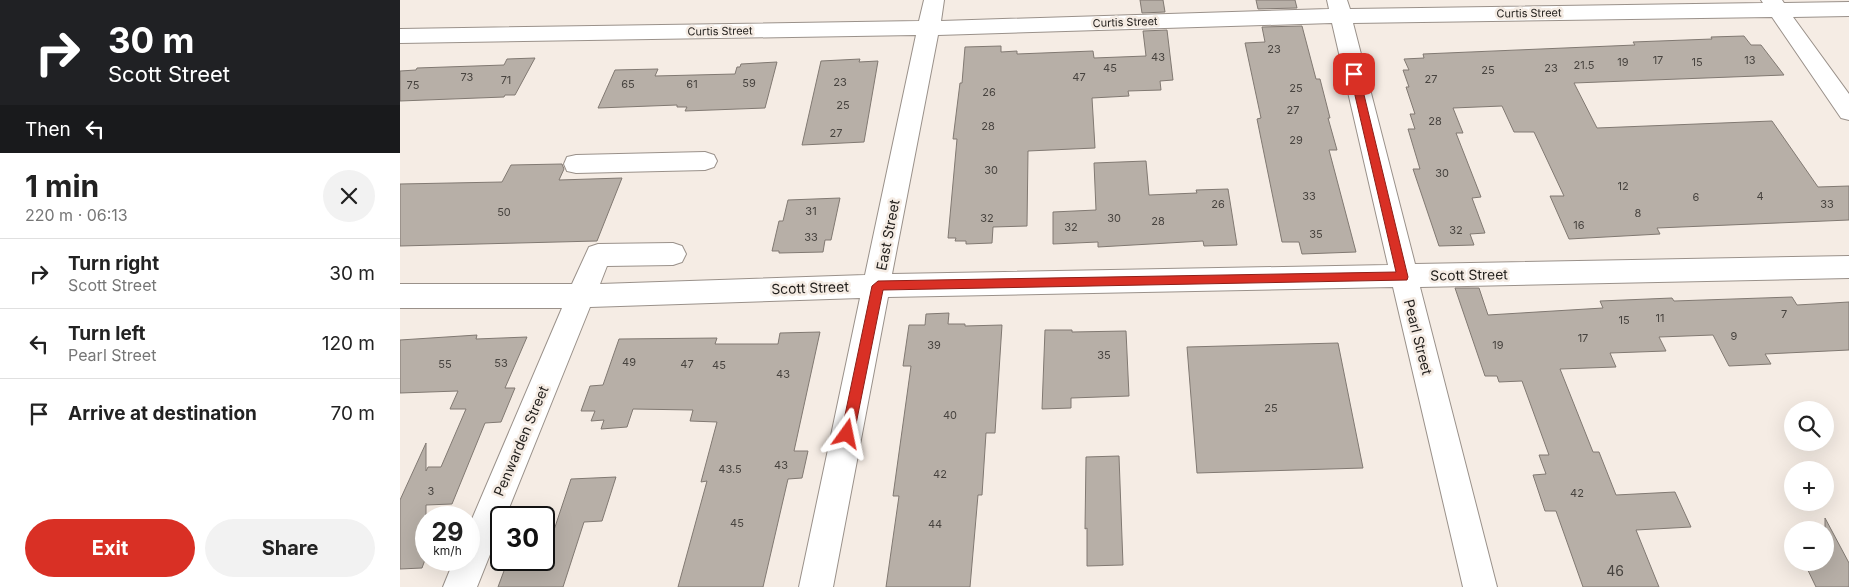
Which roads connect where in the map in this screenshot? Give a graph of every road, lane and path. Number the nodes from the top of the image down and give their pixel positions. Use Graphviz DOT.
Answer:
graph roads {
  1 [pos="934,0"];
  2 [pos="1775,5"];
  3 [pos="1452,7"];
  4 [pos="1338,8"];
  5 [pos="1849,9"];
  6 [pos="929,28"];
  7 [pos="400,36"];
  8 [pos="1849,112"];
  9 [pos="705,162"];
  10 [pos="576,164"];
  11 [pos="672,254"];
  12 [pos="1849,267"];
  13 [pos="1403,277"];
  14 [pos="878,286"];
  15 [pos="400,296"];
  16 [pos="582,296"];
  17 [pos="460,587"];
  18 [pos="816,587"];
  19 [pos="1480,587"];
  1 -- 6 [label="street, East Street"];
  2 -- 3 [label="street, Curtis Street"];
  2 -- 5 [label="street, Curtis Street"];
  2 -- 8 [label="street"];
  3 -- 4 [label="street, Curtis Street"];
  4 -- 6 [label="street, Curtis Street"];
  4 -- 13 [label="street, Pearl Street"];
  6 -- 7 [label="street, Curtis Street"];
  6 -- 14 [label="street, East Street"];
  9 -- 10 [label="street"];
  11 -- 16 [label="street, Penwarden Street"];
  12 -- 13 [label="street, Scott Street"];
  13 -- 14 [label="street, Scott Street"];
  13 -- 19 [label="street, Pearl Street"];
  14 -- 16 [label="street, Scott Street"];
  14 -- 18 [label="street, East Street"];
  15 -- 16 [label="street, Scott Street"];
  16 -- 17 [label="street, Penwarden Street"];
}
